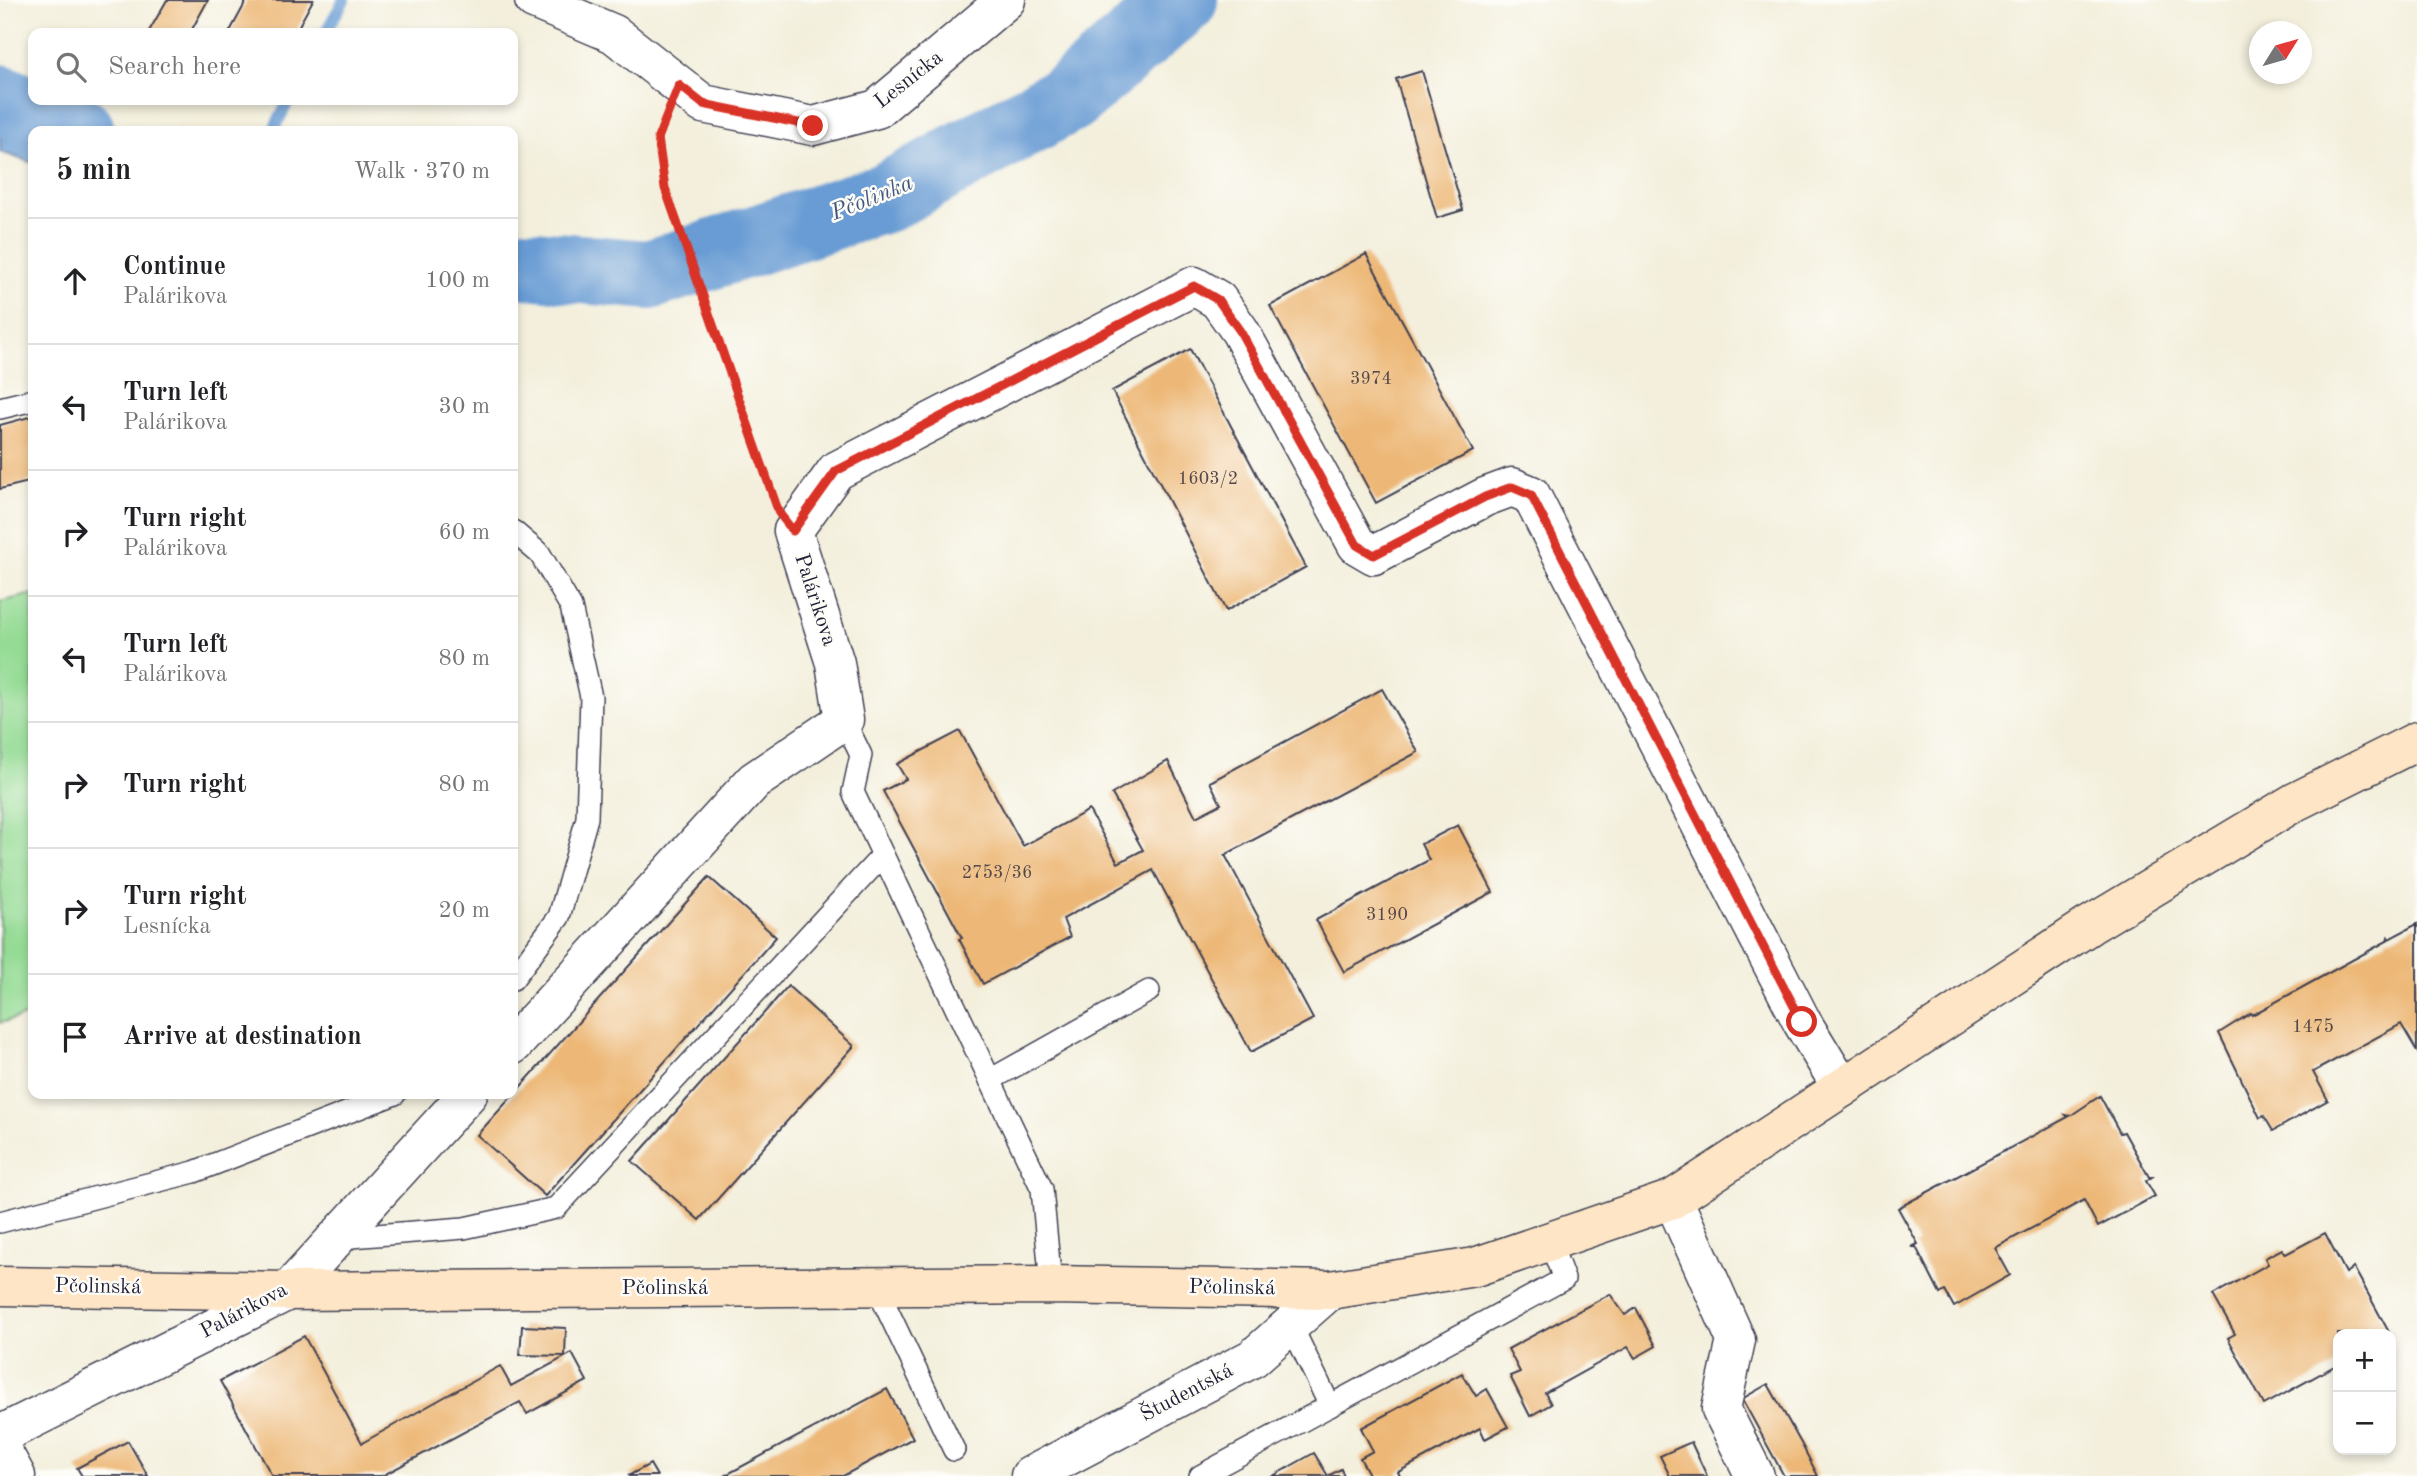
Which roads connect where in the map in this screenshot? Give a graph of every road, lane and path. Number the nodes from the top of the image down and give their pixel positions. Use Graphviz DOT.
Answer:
graph roads {
  1 [pos="534,0"];
  2 [pos="1006,0"];
  3 [pos="679,85"];
  4 [pos="28,401"];
  5 [pos="0,408"];
  6 [pos="793,531"];
  7 [pos="518,535"];
  8 [pos="844,720"];
  9 [pos="2417,741"];
  10 [pos="883,855"];
  11 [pos="518,972"];
  12 [pos="1149,991"];
  13 [pos="518,1040"];
  14 [pos="990,1080"];
  15 [pos="1842,1088"];
  16 [pos="382,1099"];
  17 [pos="463,1099"];
  18 [pos="1673,1199"];
  19 [pos="0,1222"];
  20 [pos="336,1238"];
  21 [pos="1550,1242"];
  22 [pos="1051,1285"];
  23 [pos="0,1286"];
  24 [pos="876,1286"];
  25 [pos="1330,1290"];
  26 [pos="288,1291"];
  27 [pos="1291,1325"];
  28 [pos="1329,1406"];
  29 [pos="0,1435"];
  30 [pos="0,1447"];
  31 [pos="954,1450"];
  32 [pos="16,1476"];
  33 [pos="1030,1476"];
  34 [pos="1200,1476"];
  35 [pos="1755,1476"];
  1 -- 3 [label="street, Lesnícka"];
  2 -- 3 [label="street, Lesnícka"];
  3 -- 6 [label="path"];
  4 -- 5 [label="lane"];
  6 -- 8 [label="street, Palárikova"];
  6 -- 15 [label="street, Palárikova"];
  7 -- 11 [label="lane"];
  8 -- 10 [label="lane"];
  8 -- 13 [label="street"];
  9 -- 15 [label="main road, Pčolinská"];
  10 -- 14 [label="lane"];
  10 -- 20 [label="lane"];
  12 -- 14 [label="lane"];
  14 -- 22 [label="lane"];
  15 -- 18 [label="main road, Pčolinská"];
  16 -- 19 [label="lane"];
  17 -- 20 [label="street, Palárikova"];
  18 -- 21 [label="main road, Pčolinská"];
  18 -- 35 [label="street"];
  20 -- 26 [label="street, Palárikova"];
  21 -- 25 [label="main road, Pčolinská"];
  21 -- 28 [label="lane"];
  22 -- 24 [label="main road, Pčolinská"];
  22 -- 25 [label="main road, Pčolinská"];
  23 -- 26 [label="main road, Pčolinská"];
  24 -- 26 [label="main road, Pčolinská"];
  24 -- 31 [label="lane"];
  25 -- 27 [label="street, Študentská"];
  26 -- 29 [label="street, Palárikova"];
  27 -- 28 [label="lane"];
  27 -- 33 [label="street, Študentská"];
  28 -- 34 [label="lane"];
  30 -- 32 [label="street"];
}
